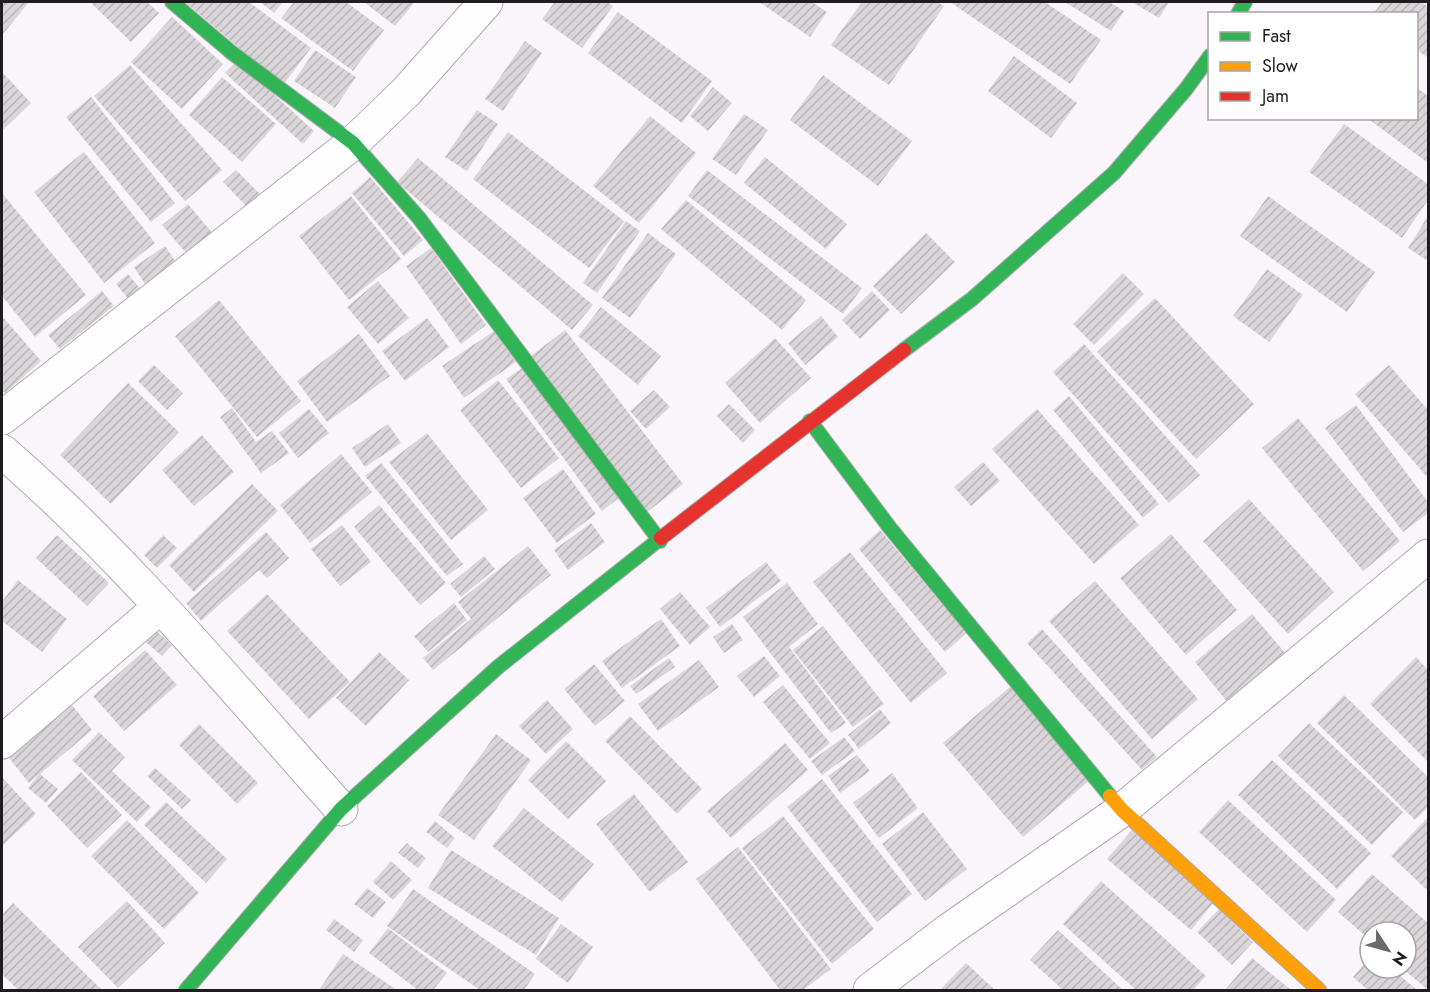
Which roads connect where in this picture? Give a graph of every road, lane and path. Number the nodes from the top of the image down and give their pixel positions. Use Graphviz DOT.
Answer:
graph roads {
  1 [pos="171,2"];
  2 [pos="486,2"];
  3 [pos="1208,57"];
  4 [pos="353,142"];
  5 [pos="2,418"];
  6 [pos="810,421"];
  7 [pos="2,452"];
  8 [pos="660,541"];
  9 [pos="1428,556"];
  10 [pos="160,607"];
  11 [pos="2,742"];
  12 [pos="341,809"];
  13 [pos="1122,810"];
  14 [pos="186,990"];
  15 [pos="870,990"];
  16 [pos="1320,990"];
  1 -- 4 [label="street"];
  2 -- 4 [label="street"];
  3 -- 6 [label="street"];
  4 -- 5 [label="street"];
  4 -- 8 [label="street"];
  6 -- 8 [label="street"];
  6 -- 13 [label="street"];
  7 -- 10 [label="street"];
  8 -- 12 [label="street"];
  9 -- 13 [label="street"];
  10 -- 11 [label="street"];
  10 -- 12 [label="street"];
  12 -- 14 [label="street"];
  13 -- 15 [label="street"];
  13 -- 16 [label="street"];
}
